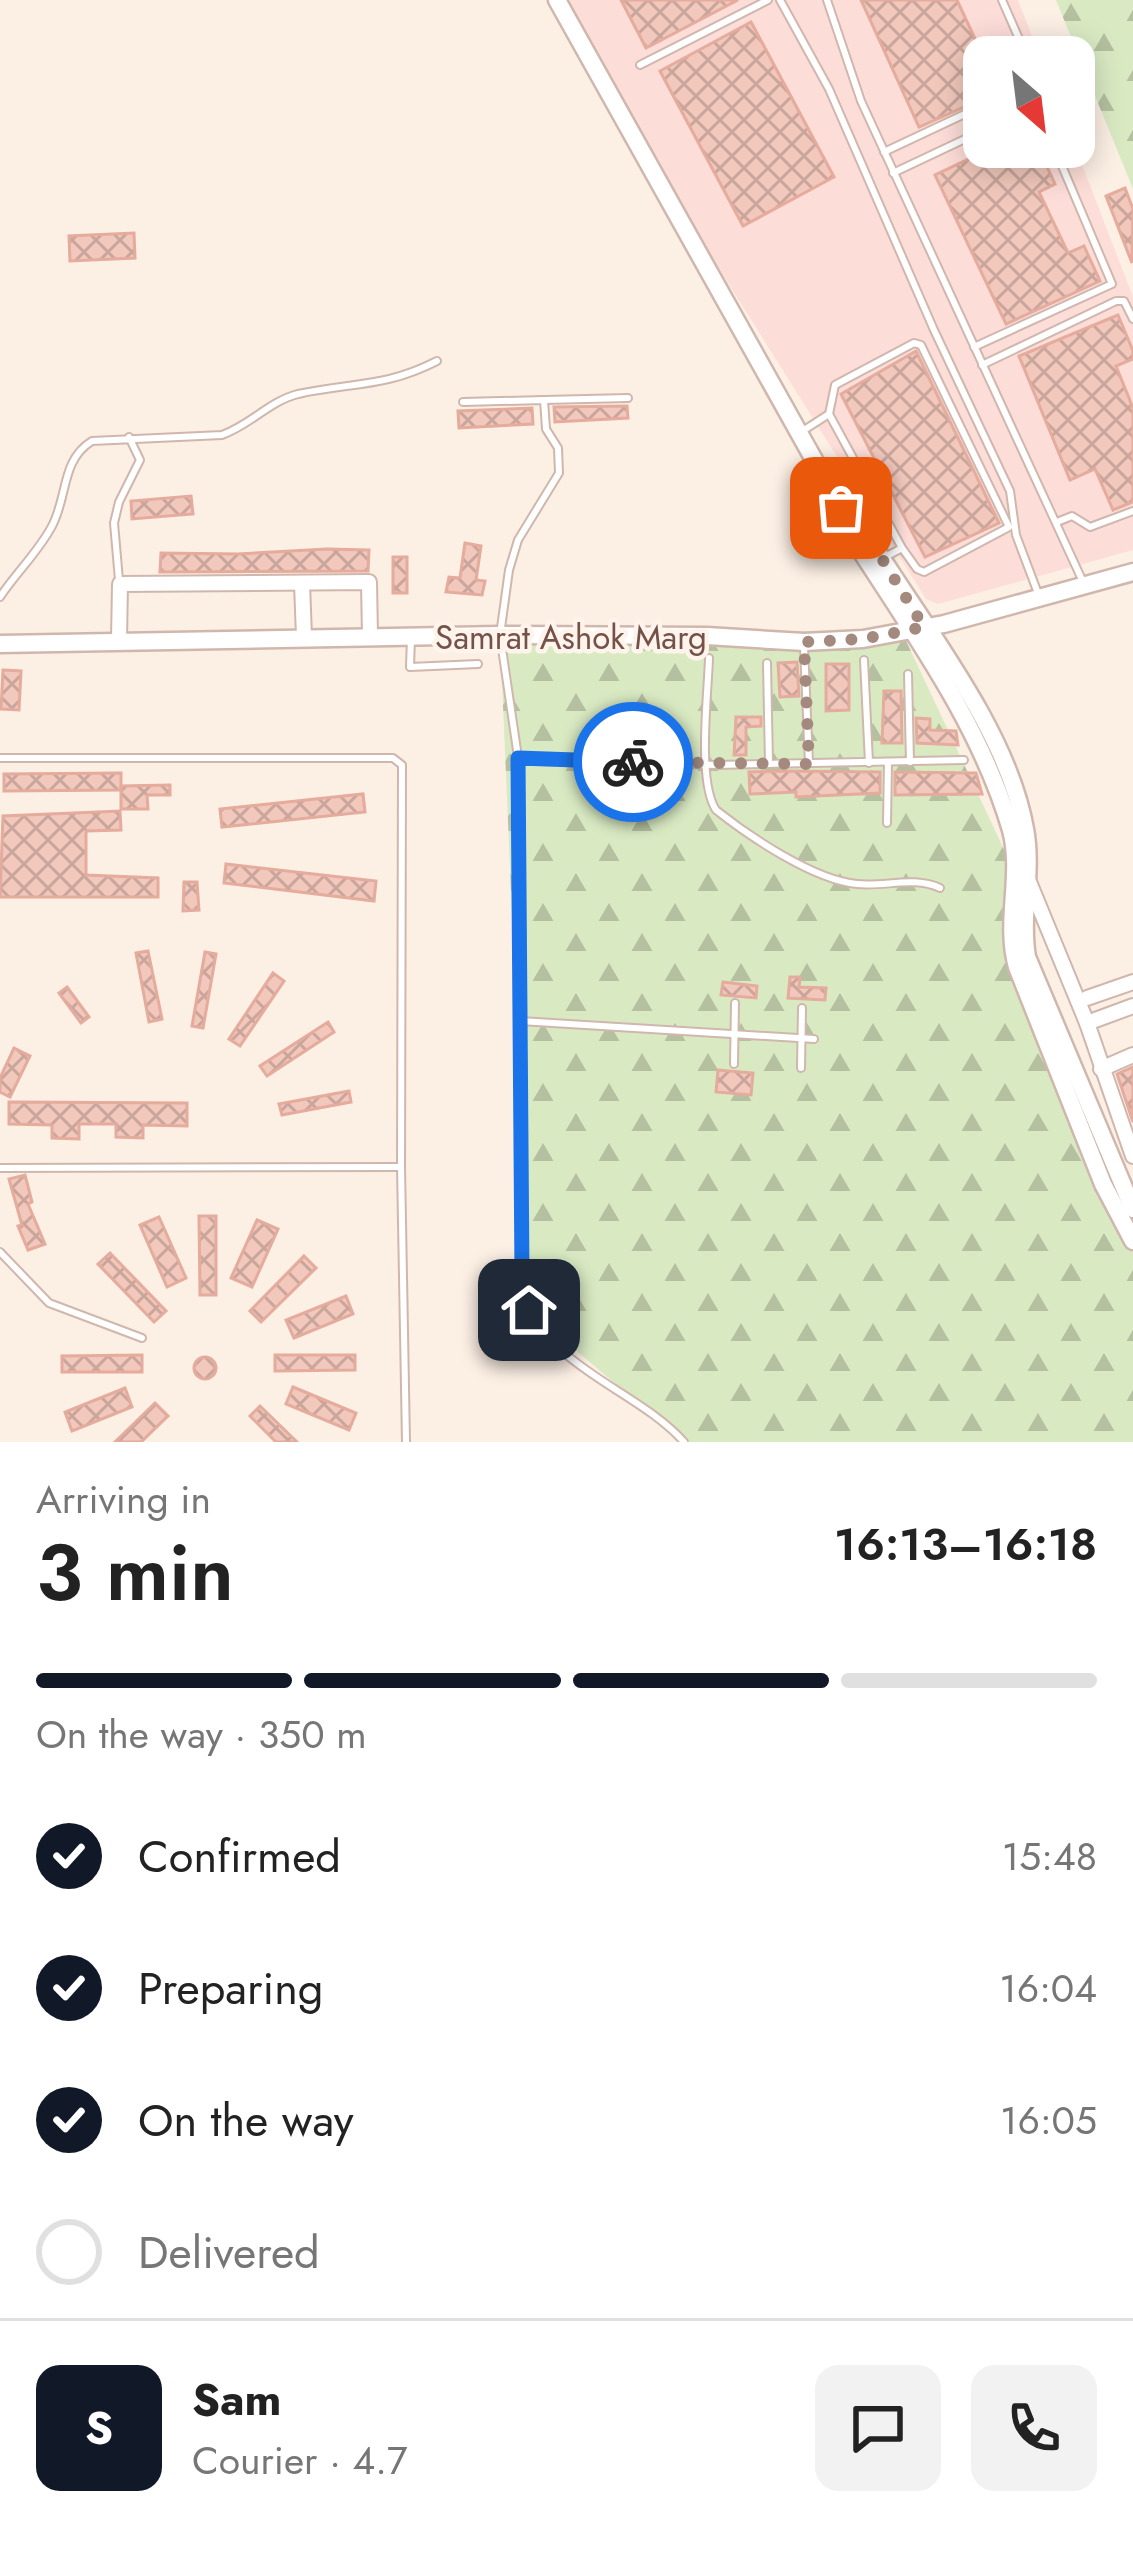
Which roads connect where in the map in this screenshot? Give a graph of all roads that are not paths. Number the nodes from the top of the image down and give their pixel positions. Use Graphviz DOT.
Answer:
graph roads {
  1 [pos="557,0"];
  2 [pos="768,0"];
  3 [pos="780,0"];
  4 [pos="827,0"];
  5 [pos="1002,0"];
  6 [pos="1018,36"];
  7 [pos="640,65"];
  8 [pos="963,115"];
  9 [pos="963,140"];
  10 [pos="883,152"];
  11 [pos="1063,168"];
  12 [pos="892,173"];
  13 [pos="1133,319"];
  14 [pos="974,347"];
  15 [pos="437,361"];
  16 [pos="982,365"];
  17 [pos="628,398"];
  18 [pos="544,400"];
  19 [pos="463,402"];
  20 [pos="829,414"];
  21 [pos="798,434"];
  22 [pos="129,437"];
  23 [pos="841,508"];
  24 [pos="1133,511"];
  25 [pos="1057,522"];
  26 [pos="902,548"];
  27 [pos="880,559"];
  28 [pos="1133,572"];
  29 [pos="120,584"];
  30 [pos="302,584"];
  31 [pos="1085,587"];
  32 [pos="0,596"];
  33 [pos="1040,599"];
  34 [pos="917,628"];
  35 [pos="500,635"];
  36 [pos="370,636"];
  37 [pos="411,636"];
  38 [pos="304,637"];
  39 [pos="119,640"];
  40 [pos="804,642"];
  41 [pos="0,644"];
  42 [pos="709,658"];
  43 [pos="864,660"];
  44 [pos="767,663"];
  45 [pos="478,664"];
  46 [pos="908,674"];
  47 [pos="0,758"];
  48 [pos="518,758"];
  49 [pos="964,760"];
  50 [pos="888,762"];
  51 [pos="910,762"];
  52 [pos="869,763"];
  53 [pos="769,764"];
  54 [pos="809,764"];
  55 [pos="707,765"];
  56 [pos="887,823"];
  57 [pos="1027,877"];
  58 [pos="940,888"];
  59 [pos="1133,982"];
  60 [pos="1088,998"];
  61 [pos="735,1004"];
  62 [pos="1133,1006"];
  63 [pos="802,1008"];
  64 [pos="520,1021"];
  65 [pos="1087,1023"];
  66 [pos="734,1035"];
  67 [pos="801,1039"];
  68 [pos="814,1039"];
  69 [pos="1133,1055"];
  70 [pos="734,1064"];
  71 [pos="801,1068"];
  72 [pos="1101,1069"];
  73 [pos="1133,1156"];
  74 [pos="0,1168"];
  75 [pos="401,1168"];
  76 [pos="1133,1209"];
  77 [pos="1133,1241"];
  78 [pos="0,1252"];
  79 [pos="142,1338"];
  80 [pos="406,1442"];
  81 [pos="684,1442"];
  1 -- 21 [label="street"];
  2 -- 7 [label="lane"];
  3 -- 33 [label="lane"];
  4 -- 10 [label="lane"];
  5 -- 6 [label="lane"];
  8 -- 10 [label="lane"];
  9 -- 12 [label="lane"];
  10 -- 12 [label="lane"];
  11 -- 14 [label="lane"];
  12 -- 14 [label="lane"];
  13 -- 16 [label="lane"];
  14 -- 16 [label="lane"];
  15 -- 22 [label="lane"];
  16 -- 25 [label="lane"];
  17 -- 18 [label="lane"];
  18 -- 19 [label="lane"];
  18 -- 35 [label="lane"];
  20 -- 21 [label="lane"];
  20 -- 26 [label="lane"];
  20 -- 26 [label="lane"];
  21 -- 23 [label="street"];
  22 -- 29 [label="lane"];
  22 -- 32 [label="lane"];
  23 -- 27 [label="street"];
  23 -- 34 [label="street"];
  24 -- 25 [label="lane"];
  25 -- 31 [label="lane"];
  26 -- 27 [label="lane"];
  27 -- 34 [label="street"];
  28 -- 31 [label="street, Samrat Ashok Marg"];
  29 -- 30 [label="street"];
  29 -- 39 [label="street"];
  30 -- 36 [label="street"];
  30 -- 38 [label="street"];
  31 -- 33 [label="street, Samrat Ashok Marg"];
  33 -- 34 [label="street, Samrat Ashok Marg"];
  34 -- 40 [label="street, Samrat Ashok Marg"];
  34 -- 57 [label="street"];
  34 -- 77 [label="street"];
  35 -- 37 [label="street, Samrat Ashok Marg"];
  35 -- 40 [label="street, Samrat Ashok Marg"];
  35 -- 48 [label="lane"];
  36 -- 37 [label="street, Samrat Ashok Marg"];
  36 -- 38 [label="street, Samrat Ashok Marg"];
  37 -- 45 [label="lane"];
  38 -- 39 [label="street, Samrat Ashok Marg"];
  39 -- 41 [label="street, Samrat Ashok Marg"];
  40 -- 54 [label="lane"];
  42 -- 55 [label="lane"];
  43 -- 52 [label="lane"];
  44 -- 53 [label="lane"];
  46 -- 51 [label="lane"];
  47 -- 75 [label="lane"];
  48 -- 55 [label="lane"];
  48 -- 64 [label="lane"];
  49 -- 51 [label="lane"];
  50 -- 51 [label="lane"];
  50 -- 52 [label="lane"];
  50 -- 56 [label="lane"];
  52 -- 54 [label="lane"];
  53 -- 54 [label="lane"];
  53 -- 55 [label="lane"];
  55 -- 58 [label="lane"];
  57 -- 65 [label="street"];
  57 -- 76 [label="street"];
  59 -- 60 [label="street"];
  61 -- 66 [label="lane"];
  62 -- 65 [label="street"];
  63 -- 67 [label="lane"];
  64 -- 66 [label="lane"];
  64 -- 81 [label="lane"];
  65 -- 72 [label="street"];
  66 -- 67 [label="lane"];
  66 -- 70 [label="lane"];
  67 -- 68 [label="lane"];
  67 -- 71 [label="lane"];
  69 -- 72 [label="street"];
  72 -- 73 [label="street"];
  74 -- 75 [label="lane"];
  75 -- 80 [label="lane"];
  78 -- 79 [label="lane"];
}
